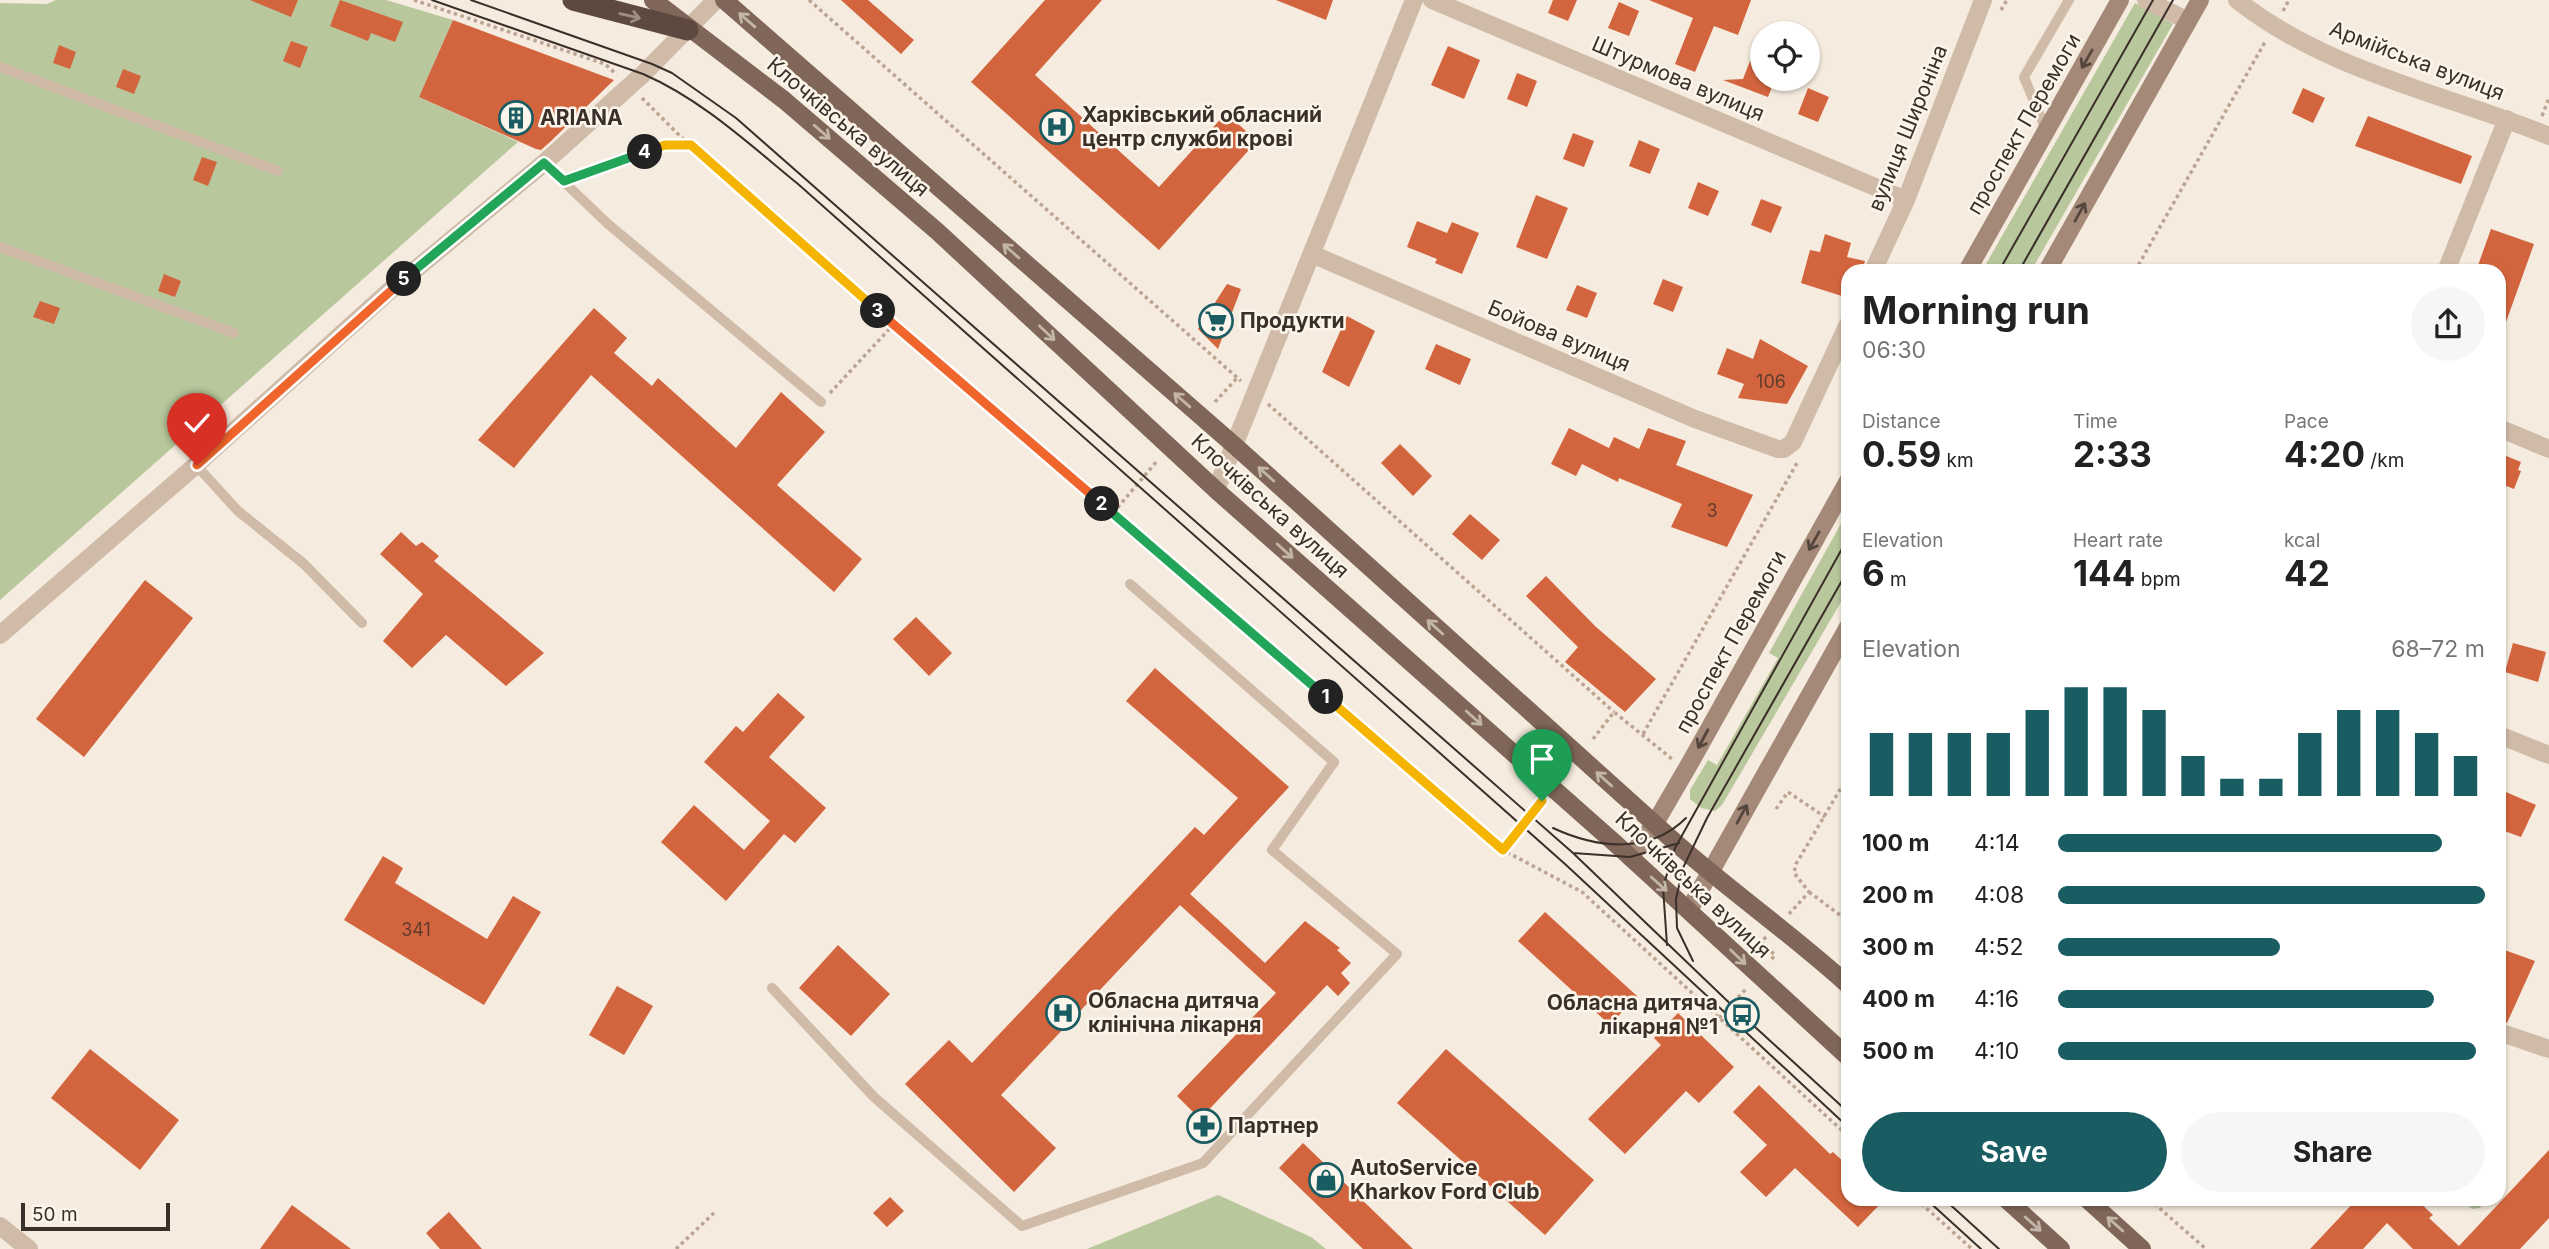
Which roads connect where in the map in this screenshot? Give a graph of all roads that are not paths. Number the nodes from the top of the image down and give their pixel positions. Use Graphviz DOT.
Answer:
graph roads {
  1 [pos="573,0"];
  2 [pos="653,0"];
  3 [pos="716,0"];
  4 [pos="724,0"];
  5 [pos="1414,0"];
  6 [pos="1432,0"];
  7 [pos="1983,0"];
  8 [pos="2068,0"];
  9 [pos="2120,0"];
  10 [pos="2146,0"];
  11 [pos="2200,0"];
  12 [pos="2237,0"];
  13 [pos="2188,20"];
  14 [pos="688,30"];
  15 [pos="0,67"];
  16 [pos="2507,119"];
  17 [pos="2046,130"];
  18 [pos="2549,136"];
  19 [pos="544,163"];
  20 [pos="278,171"];
  21 [pos="1906,200"];
  22 [pos="0,247"];
  23 [pos="1314,255"];
  24 [pos="1876,264"];
  25 [pos="1970,264"];
  26 [pos="2051,264"];
  27 [pos="2449,264"];
  28 [pos="234,333"];
  29 [pos="1841,341"];
  30 [pos="825,398"];
  31 [pos="2506,431"];
  32 [pos="1234,445"];
  33 [pos="2549,449"];
  34 [pos="197,465"];
  35 [pos="1216,490"];
  36 [pos="1841,493"];
  37 [pos="1130,584"];
  38 [pos="362,623"];
  39 [pos="0,635"];
  40 [pos="1841,640"];
  41 [pos="2506,738"];
  42 [pos="2549,755"];
  43 [pos="1654,825"];
  44 [pos="1630,858"];
  45 [pos="1710,874"];
  46 [pos="1689,910"];
  47 [pos="1841,979"];
  48 [pos="772,988"];
  49 [pos="2506,1034"];
  50 [pos="2549,1049"];
  51 [pos="1841,1052"];
  52 [pos="2014,1206"];
  53 [pos="2095,1206"];
  54 [pos="0,1226"];
  55 [pos="29,1249"];
  56 [pos="2061,1249"];
  57 [pos="2142,1249"];
  1 -- 14 [label="highway, one-way"];
  2 -- 14 [label="main road, Клочківська вулиця"];
  3 -- 14 [label="street"];
  32 -- 4 [label="main road, Клочківська вулиця, one-way"];
  5 -- 23 [label="street"];
  6 -- 21 [label="street, Штурмова вулиця"];
  7 -- 21 [label="street, вулиця Широніна"];
  8 -- 17 [label="lane"];
  9 -- 17 [label="main road, проспект Перемоги, one-way"];
  10 -- 13 [label="street"];
  11 -- 13 [label="main road"];
  12 -- 16 [label="street, Армійська вулиця"];
  26 -- 13 [label="main road, one-way"];
  14 -- 19 [label="street"];
  14 -- 35 [label="main road, Клочківська вулиця, one-way"];
  15 -- 20 [label="lane"];
  16 -- 18 [label="street, Армійська вулиця"];
  16 -- 27 [label="street"];
  17 -- 25 [label="main road, проспект Перемоги"];
  19 -- 30 [label="lane"];
  19 -- 34 [label="street"];
  21 -- 24 [label="street, вулиця Широніна"];
  22 -- 28 [label="lane"];
  23 -- 29 [label="street, Бойова вулиця"];
  23 -- 32 [label="street"];
  31 -- 33 [label="street"];
  32 -- 35 [label="street"];
  43 -- 32 [label="main road, Клочківська вулиця, one-way"];
  34 -- 38 [label="lane"];
  34 -- 39 [label="street"];
  35 -- 44 [label="main road, Клочківська вулиця, one-way"];
  36 -- 43 [label="main road, проспект Перемоги, one-way"];
  37 -- 48 [label="lane"];
  45 -- 40 [label="main road, one-way"];
  41 -- 42 [label="street"];
  43 -- 44 [label="main road, проспект Перемоги"];
  43 -- 45 [label="main road, Клочківська вулиця"];
  44 -- 46 [label="main road, Клочківська вулиця, one-way"];
  45 -- 46 [label="main road"];
  45 -- 47 [label="main road, Клочківська вулиця"];
  46 -- 51 [label="main road, Клочківська вулиця, one-way"];
  49 -- 50 [label="street"];
  52 -- 56 [label="main road, one-way"];
  57 -- 53 [label="main road, one-way"];
  54 -- 55 [label="street"];
}
